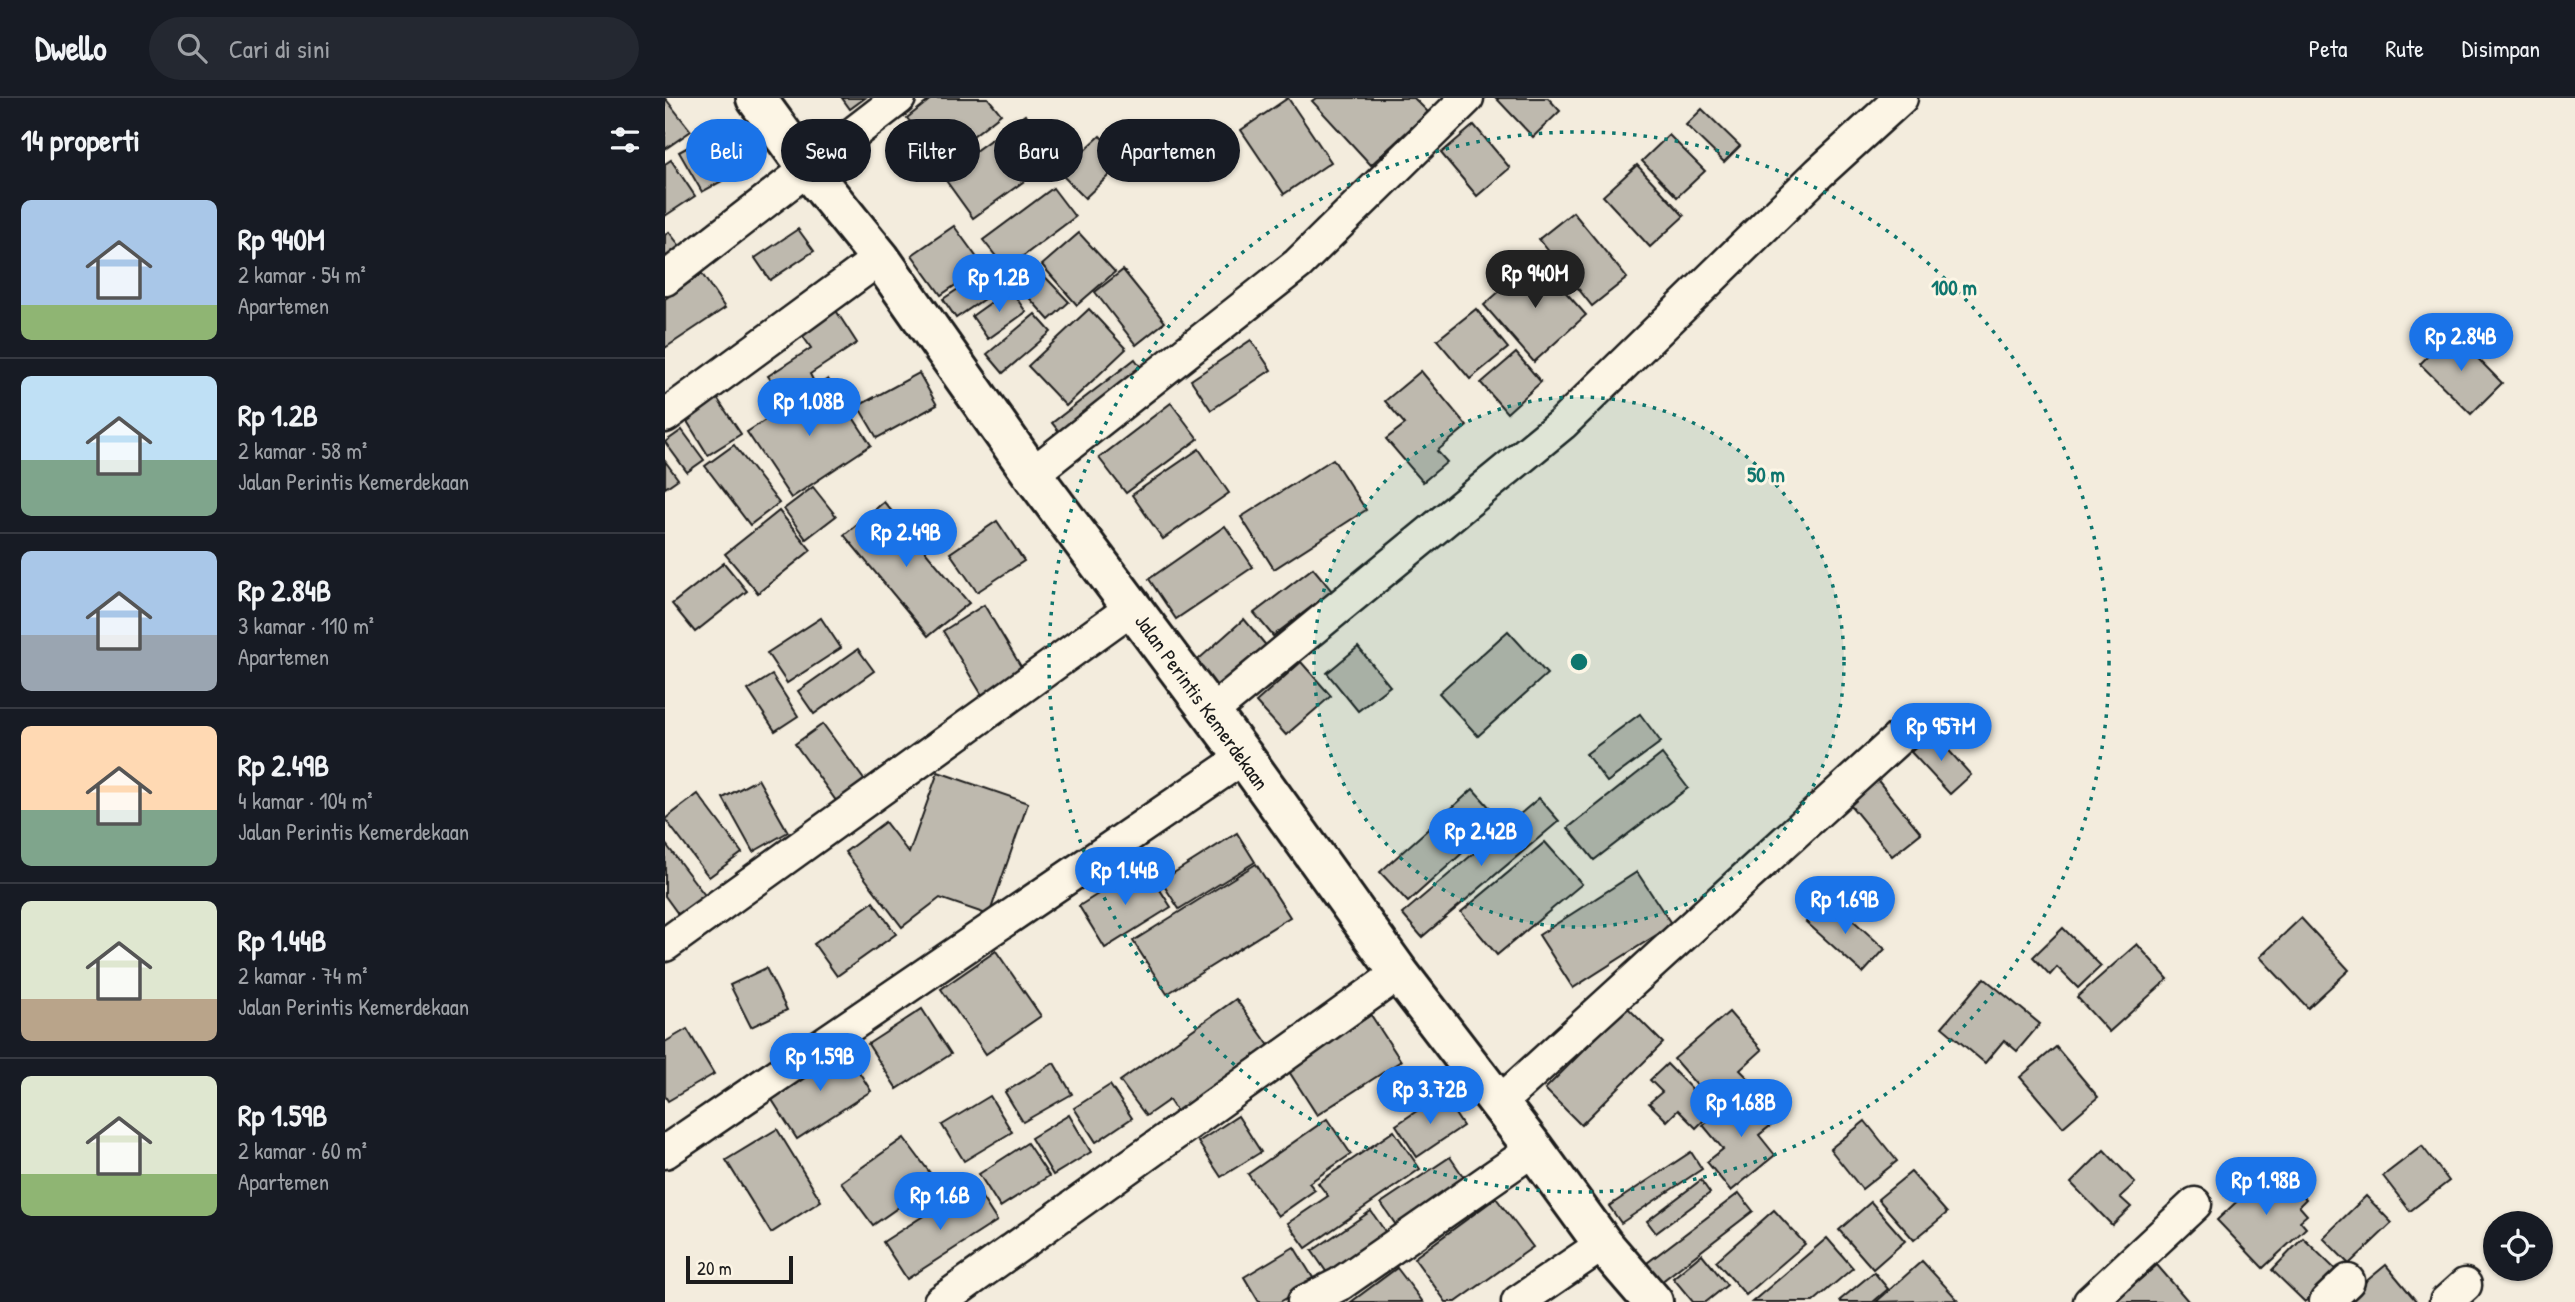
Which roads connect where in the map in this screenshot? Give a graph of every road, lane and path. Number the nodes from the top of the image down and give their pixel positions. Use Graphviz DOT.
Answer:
graph roads {
  1 [pos="756,98"];
  2 [pos="899,98"];
  3 [pos="1467,98"];
  4 [pos="1901,98"];
  5 [pos="871,119"];
  6 [pos="781,132"];
  7 [pos="789,182"];
  8 [pos="818,182"];
  9 [pos="880,258"];
  10 [pos="665,279"];
  11 [pos="665,416"];
  12 [pos="1032,474"];
  13 [pos="1133,607"];
  14 [pos="1210,713"];
  15 [pos="1914,724"];
  16 [pos="1244,757"];
  17 [pos="665,945"];
  18 [pos="1399,974"];
  19 [pos="1499,1104"];
  20 [pos="1534,1149"];
  21 [pos="665,1152"];
  22 [pos="2195,1204"];
  23 [pos="1603,1244"];
  24 [pos="940,1302"];
  25 [pos="1304,1302"];
  26 [pos="1518,1302"];
  27 [pos="1653,1302"];
  28 [pos="2090,1302"];
  1 -- 6 [label="street, Jalan Perintis Kemerdekaan"];
  2 -- 5 [label="street"];
  3 -- 12 [label="street"];
  4 -- 14 [label="street"];
  7 -- 10 [label="street"];
  8 -- 9 [label="street, Jalan Perintis Kemerdekaan"];
  9 -- 11 [label="street"];
  9 -- 12 [label="street, Jalan Perintis Kemerdekaan"];
  12 -- 13 [label="street, Jalan Perintis Kemerdekaan"];
  13 -- 14 [label="street, Jalan Perintis Kemerdekaan"];
  13 -- 17 [label="street"];
  14 -- 16 [label="street, Jalan Perintis Kemerdekaan"];
  15 -- 19 [label="street"];
  16 -- 18 [label="street, Jalan Perintis Kemerdekaan"];
  16 -- 21 [label="street"];
  18 -- 19 [label="street, Jalan Perintis Kemerdekaan"];
  18 -- 24 [label="street"];
  19 -- 20 [label="street, Jalan Perintis Kemerdekaan"];
  20 -- 23 [label="street, Jalan Perintis Kemerdekaan"];
  20 -- 25 [label="street"];
  22 -- 28 [label="street"];
  23 -- 26 [label="street"];
  23 -- 27 [label="street, Jalan Perintis Kemerdekaan"];
}
